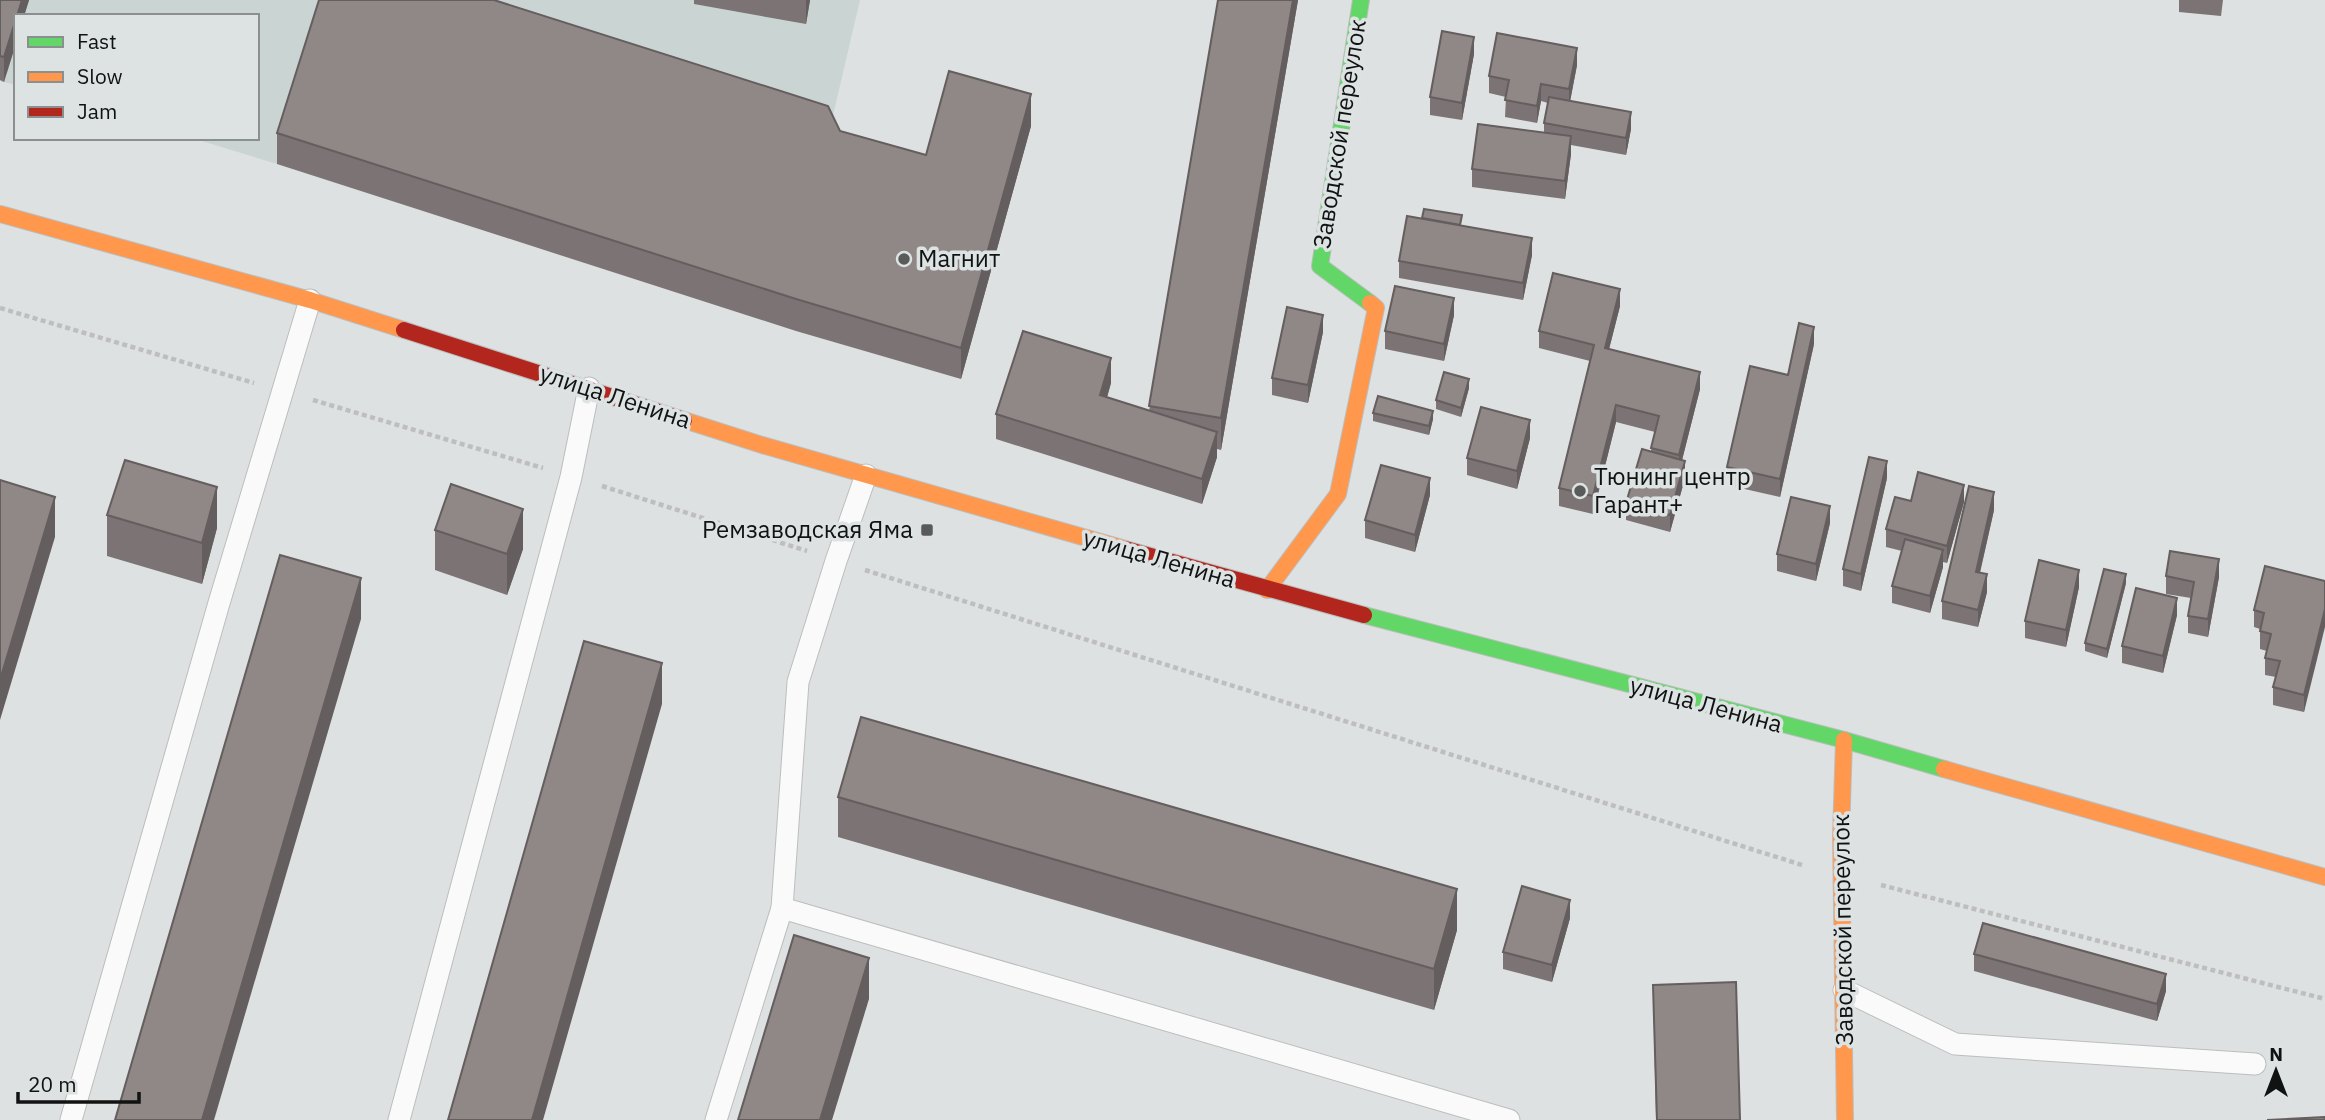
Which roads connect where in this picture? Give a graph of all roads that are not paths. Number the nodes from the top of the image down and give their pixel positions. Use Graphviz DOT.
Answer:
graph roads {
  1 [pos="1361,0"];
  2 [pos="0,214"];
  3 [pos="310,300"];
  4 [pos="589,388"];
  5 [pos="866,475"];
  6 [pos="1267,590"];
  7 [pos="1844,740"];
  8 [pos="2325,877"];
  9 [pos="782,908"];
  10 [pos="1844,990"];
  11 [pos="2255,1065"];
  12 [pos="71,1120"];
  13 [pos="399,1120"];
  14 [pos="716,1120"];
  15 [pos="1509,1120"];
  16 [pos="1845,1120"];
  1 -- 6 [label="street, Заводской переулок"];
  2 -- 3 [label="street, улица Ленина"];
  3 -- 4 [label="street, улица Ленина"];
  3 -- 12 [label="lane"];
  4 -- 5 [label="street, улица Ленина"];
  4 -- 13 [label="lane"];
  5 -- 6 [label="street, улица Ленина"];
  5 -- 9 [label="lane"];
  6 -- 7 [label="street, улица Ленина"];
  7 -- 8 [label="street, улица Ленина"];
  7 -- 10 [label="street, Заводской переулок"];
  9 -- 14 [label="lane"];
  9 -- 15 [label="lane"];
  10 -- 11 [label="lane"];
  10 -- 16 [label="street, Заводской переулок"];
}
